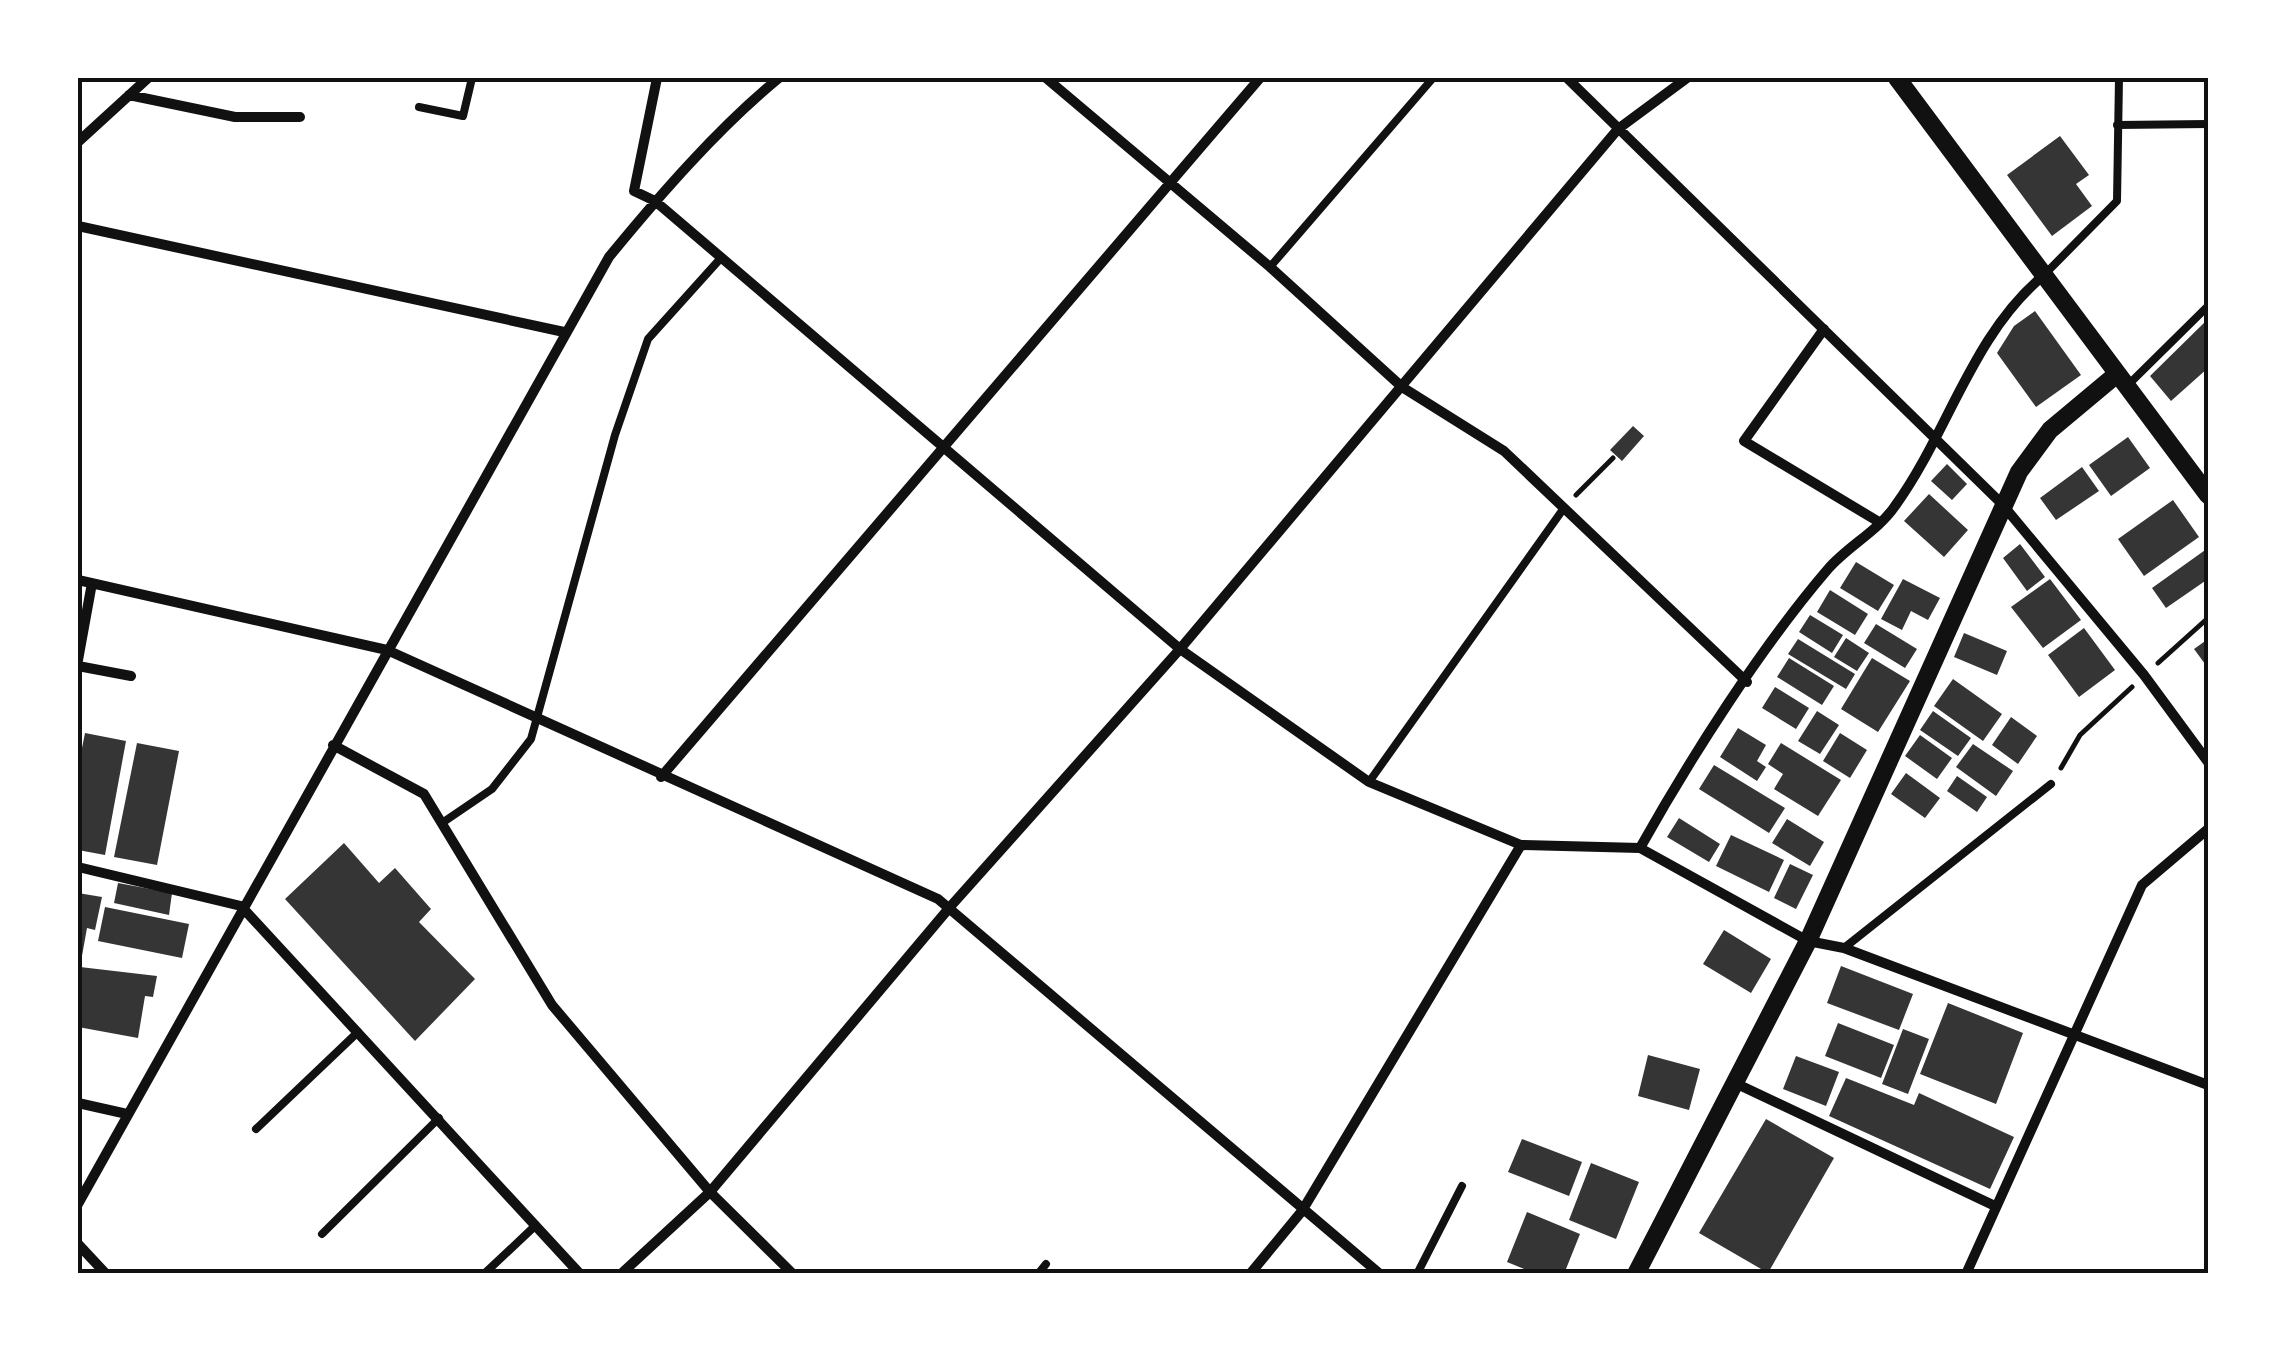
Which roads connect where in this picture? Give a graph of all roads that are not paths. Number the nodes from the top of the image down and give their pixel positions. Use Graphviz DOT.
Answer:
graph roads {
  1 [pos="148,78"];
  2 [pos="472,78"];
  3 [pos="657,78"];
  4 [pos="779,78"];
  5 [pos="1046,78"];
  6 [pos="1260,78"];
  7 [pos="1432,78"];
  8 [pos="1567,78"];
  9 [pos="1687,78"];
  10 [pos="1898,78"];
  11 [pos="2119,78"];
  12 [pos="130,95"];
  13 [pos="420,107"];
  14 [pos="300,118"];
  15 [pos="2117,124"];
  16 [pos="2208,124"];
  17 [pos="1618,129"];
  18 [pos="78,142"];
  19 [pos="1170,184"];
  20 [pos="655,201"];
  21 [pos="78,226"];
  22 [pos="720,259"];
  23 [pos="1270,267"];
  24 [pos="2043,276"];
  25 [pos="2208,306"];
  26 [pos="1824,328"];
  27 [pos="564,332"];
  28 [pos="2121,381"];
  29 [pos="1402,387"];
  30 [pos="1936,438"];
  31 [pos="944,450"];
  32 [pos="2208,495"];
  33 [pos="2002,504"];
  34 [pos="1564,508"];
  35 [pos="1879,522"];
  36 [pos="78,580"];
  37 [pos="92,583"];
  38 [pos="1180,649"];
  39 [pos="387,650"];
  40 [pos="78,663"];
  41 [pos="131,676"];
  42 [pos="1747,682"];
  43 [pos="536,720"];
  44 [pos="333,745"];
  45 [pos="2208,762"];
  46 [pos="660,777"];
  47 [pos="1369,782"];
  48 [pos="2052,784"];
  49 [pos="442,823"];
  50 [pos="2208,829"];
  51 [pos="1521,844"];
  52 [pos="1640,848"];
  53 [pos="78,867"];
  54 [pos="241,906"];
  55 [pos="950,907"];
  56 [pos="1808,941"];
  57 [pos="1844,948"];
  58 [pos="358,1032"];
  59 [pos="2074,1033"];
  60 [pos="1735,1083"];
  61 [pos="2208,1085"];
  62 [pos="78,1103"];
  63 [pos="127,1114"];
  64 [pos="439,1118"];
  65 [pos="256,1129"];
  66 [pos="1462,1186"];
  67 [pos="710,1192"];
  68 [pos="78,1204"];
  69 [pos="1995,1206"];
  70 [pos="1302,1210"];
  71 [pos="536,1225"];
  72 [pos="322,1234"];
  73 [pos="78,1244"];
  74 [pos="1046,1264"];
  75 [pos="106,1274"];
  76 [pos="484,1274"];
  77 [pos="580,1274"];
  78 [pos="621,1274"];
  79 [pos="793,1274"];
  80 [pos="1038,1274"];
  81 [pos="1250,1274"];
  82 [pos="1380,1274"];
  83 [pos="1417,1274"];
  84 [pos="1636,1274"];
  85 [pos="1966,1274"];
  1 -- 12 [label="street"];
  2 -- 13 [label="lane"];
  3 -- 20 [label="street"];
  4 -- 20 [label="street"];
  5 -- 19 [label="street"];
  6 -- 19 [label="street"];
  7 -- 23 [label="lane"];
  8 -- 17 [label="street"];
  9 -- 17 [label="street"];
  10 -- 24 [label="street"];
  11 -- 15 [label="lane"];
  12 -- 14 [label="street"];
  12 -- 18 [label="street"];
  15 -- 16 [label="lane"];
  15 -- 24 [label="lane"];
  17 -- 26 [label="street"];
  17 -- 29 [label="street"];
  19 -- 23 [label="street"];
  19 -- 31 [label="street"];
  20 -- 22 [label="street"];
  20 -- 27 [label="street"];
  21 -- 27 [label="street"];
  22 -- 31 [label="street"];
  22 -- 43 [label="lane"];
  23 -- 29 [label="street"];
  24 -- 28 [label="street"];
  24 -- 30 [label="street"];
  25 -- 28 [label="lane"];
  26 -- 30 [label="street"];
  26 -- 35 [label="street"];
  27 -- 39 [label="street"];
  28 -- 32 [label="street"];
  28 -- 33 [label="street"];
  29 -- 34 [label="street"];
  29 -- 38 [label="street"];
  30 -- 33 [label="street"];
  30 -- 35 [label="street"];
  31 -- 38 [label="street"];
  31 -- 46 [label="street"];
  33 -- 45 [label="street"];
  33 -- 56 [label="street"];
  34 -- 42 [label="street"];
  34 -- 47 [label="lane"];
  35 -- 42 [label="street"];
  36 -- 37 [label="street"];
  37 -- 39 [label="street"];
  37 -- 40 [label="street"];
  38 -- 47 [label="street"];
  38 -- 55 [label="street"];
  39 -- 43 [label="street"];
  39 -- 44 [label="street"];
  40 -- 41 [label="street"];
  42 -- 52 [label="street"];
  43 -- 46 [label="street"];
  43 -- 49 [label="lane"];
  44 -- 49 [label="street"];
  44 -- 54 [label="street"];
  46 -- 55 [label="street"];
  47 -- 51 [label="street"];
  48 -- 57 [label="lane"];
  49 -- 67 [label="street"];
  50 -- 59 [label="street"];
  51 -- 52 [label="street"];
  51 -- 70 [label="street"];
  52 -- 56 [label="street"];
  53 -- 54 [label="street"];
  54 -- 58 [label="street"];
  54 -- 63 [label="street"];
  55 -- 67 [label="street"];
  55 -- 70 [label="street"];
  56 -- 57 [label="street"];
  56 -- 60 [label="street"];
  57 -- 59 [label="street"];
  58 -- 64 [label="street"];
  58 -- 65 [label="lane"];
  59 -- 61 [label="street"];
  59 -- 69 [label="street"];
  60 -- 69 [label="street"];
  60 -- 84 [label="street"];
  62 -- 63 [label="street"];
  63 -- 68 [label="street"];
  64 -- 71 [label="street"];
  64 -- 72 [label="lane"];
  66 -- 83 [label="lane"];
  67 -- 78 [label="street"];
  67 -- 79 [label="street"];
  69 -- 85 [label="street"];
  70 -- 81 [label="street"];
  70 -- 82 [label="street"];
  71 -- 76 [label="lane"];
  71 -- 77 [label="street"];
  73 -- 75 [label="street"];
  74 -- 80 [label="lane"];
}
